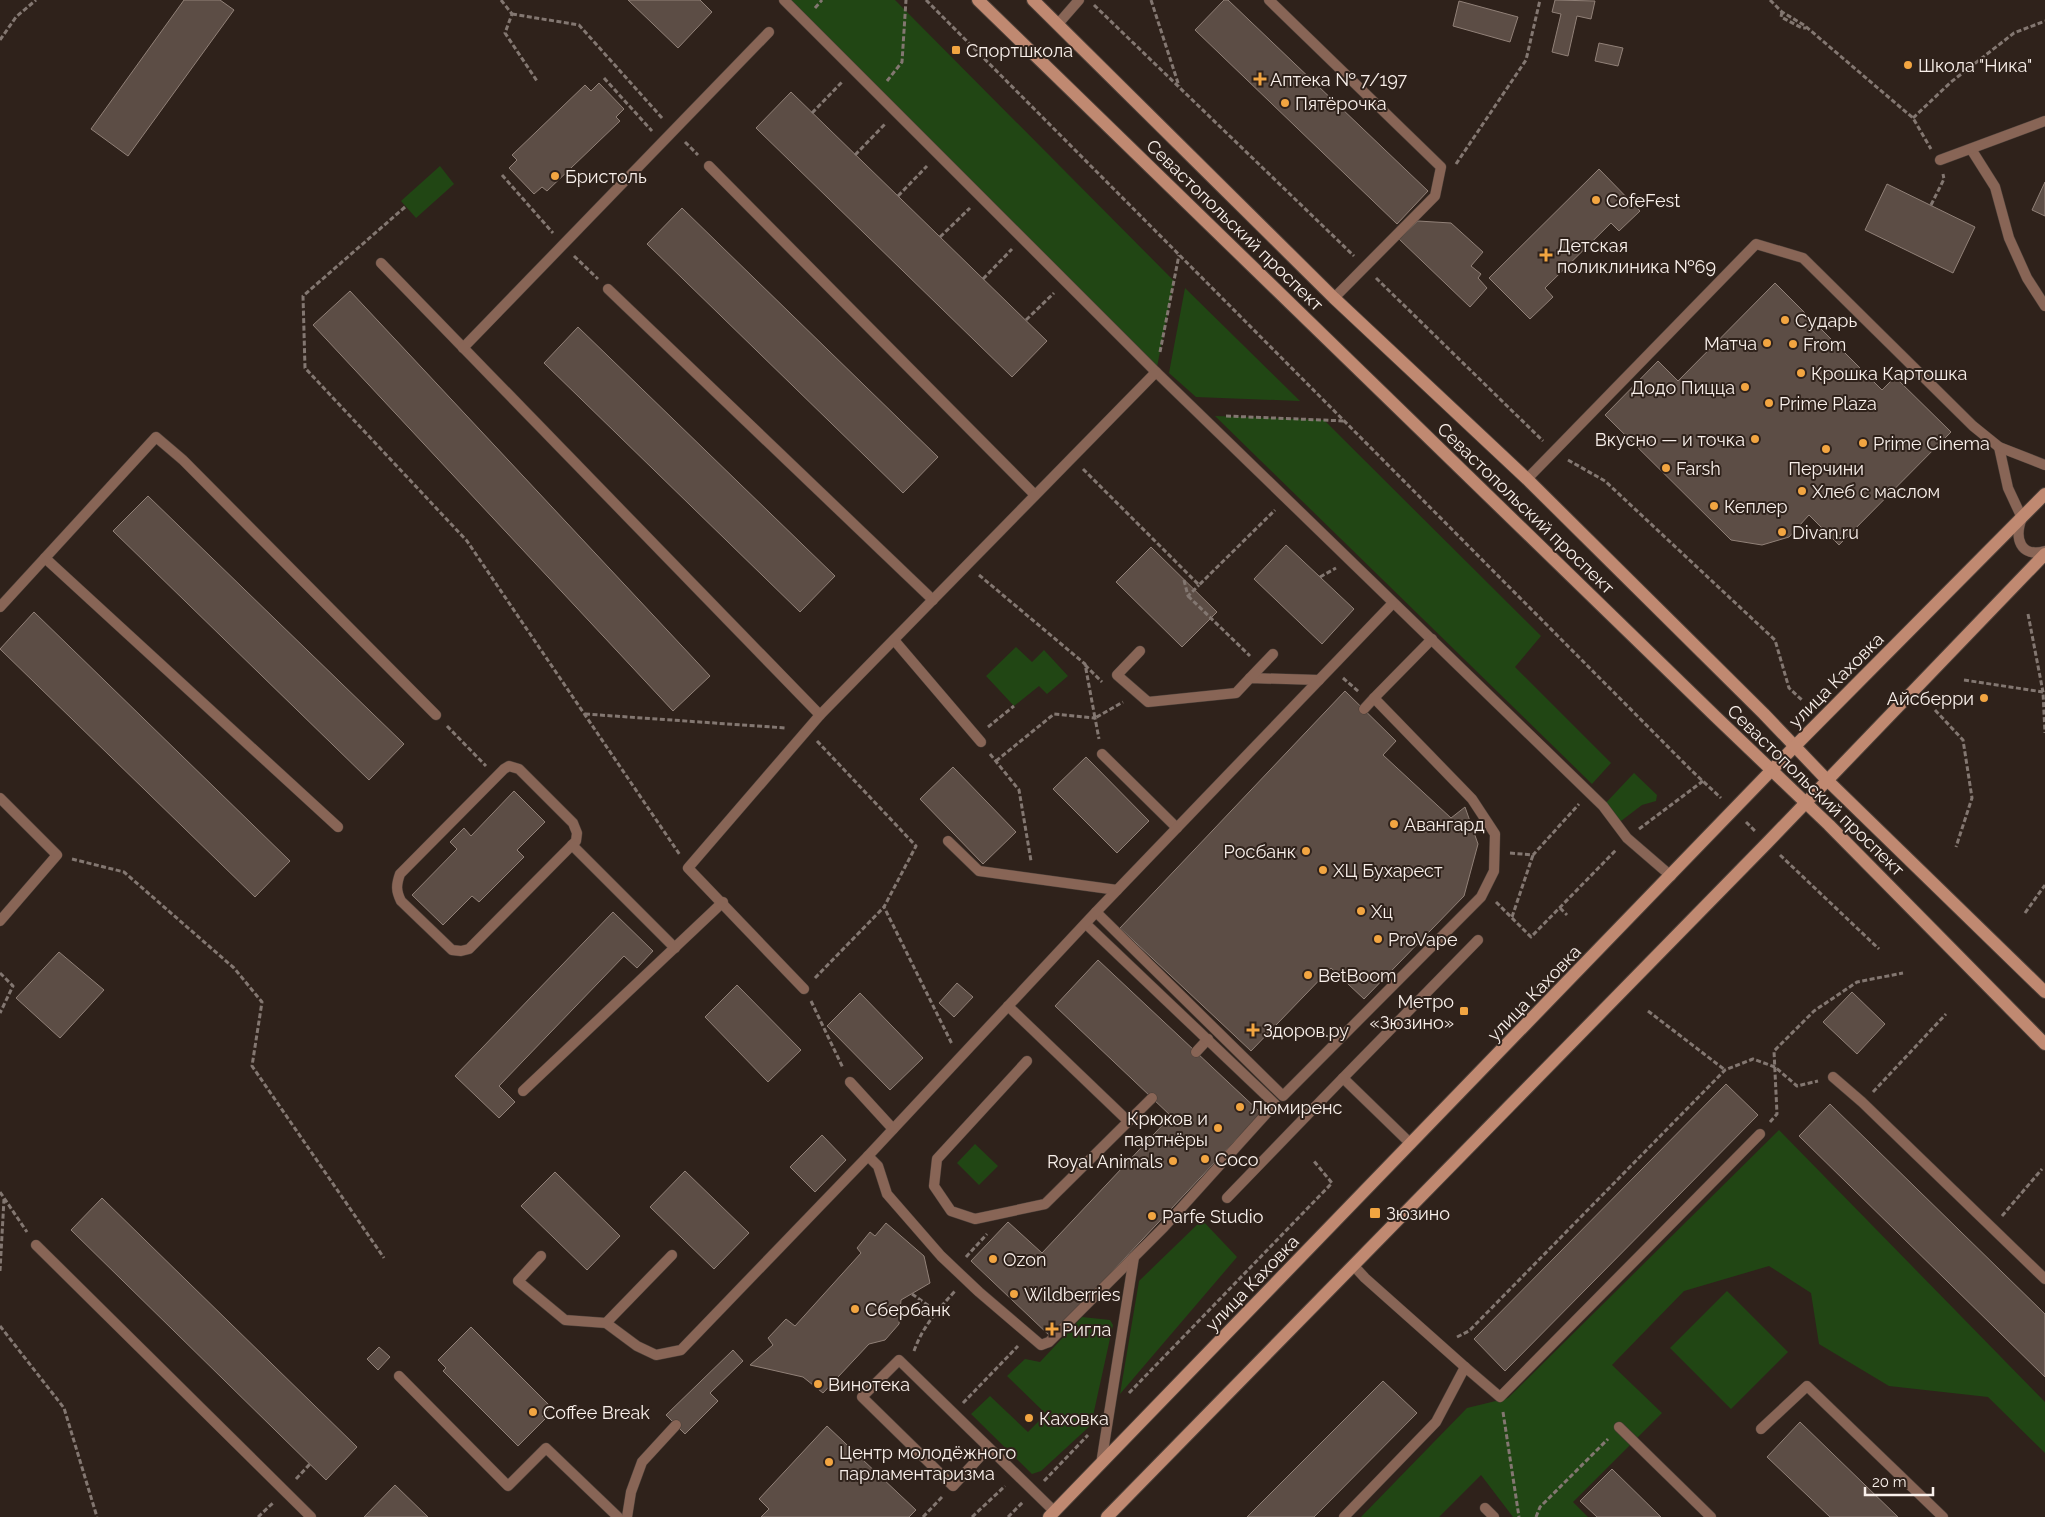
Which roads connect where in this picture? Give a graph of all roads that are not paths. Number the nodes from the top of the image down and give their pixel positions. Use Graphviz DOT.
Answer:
graph roads {
  1 [pos="784,0"];
  2 [pos="978,0"];
  3 [pos="1033,0"];
  4 [pos="1079,0"];
  5 [pos="1269,0"];
  6 [pos="1058,24"];
  7 [pos="769,32"];
  8 [pos="2045,121"];
  9 [pos="1971,149"];
  10 [pos="1940,160"];
  11 [pos="709,166"];
  12 [pos="381,263"];
  13 [pos="608,289"];
  14 [pos="1334,298"];
  15 [pos="2045,306"];
  16 [pos="463,348"];
  17 [pos="1156,372"];
  18 [pos="1999,447"];
  19 [pos="2045,465"];
  20 [pos="1526,479"];
  21 [pos="2045,494"];
  22 [pos="1036,496"];
  23 [pos="2022,518"];
  24 [pos="2045,552"];
  25 [pos="45,558"];
  26 [pos="934,600"];
  27 [pos="1394,602"];
  28 [pos="0,607"];
  29 [pos="1432,639"];
  30 [pos="894,640"];
  31 [pos="1140,651"];
  32 [pos="1273,654"];
  33 [pos="1250,678"];
  34 [pos="1319,680"];
  35 [pos="1374,698"];
  36 [pos="1364,709"];
  37 [pos="436,715"];
  38 [pos="820,715"];
  39 [pos="979,739"];
  40 [pos="1794,747"];
  41 [pos="1102,754"];
  42 [pos="1773,771"];
  43 [pos="1826,779"];
  44 [pos="0,798"];
  45 [pos="1804,802"];
  46 [pos="338,827"];
  47 [pos="1177,828"];
  48 [pos="948,841"];
  49 [pos="572,845"];
  50 [pos="1671,876"];
  51 [pos="1117,890"];
  52 [pos="723,902"];
  53 [pos="1096,912"];
  54 [pos="0,921"];
  55 [pos="1086,924"];
  56 [pos="1478,940"];
  57 [pos="675,948"];
  58 [pos="804,989"];
  59 [pos="2045,992"];
  60 [pos="1008,1006"];
  61 [pos="1208,1039"];
  62 [pos="2045,1044"];
  63 [pos="1196,1052"];
  64 [pos="1027,1061"];
  65 [pos="1833,1077"];
  66 [pos="1344,1078"];
  67 [pos="850,1082"];
  68 [pos="523,1091"];
  69 [pos="1152,1098"];
  70 [pos="1128,1121"];
  71 [pos="893,1129"];
  72 [pos="1760,1134"];
  73 [pos="1411,1144"];
  74 [pos="868,1156"];
  75 [pos="1227,1198"];
  76 [pos="36,1244"];
  77 [pos="672,1255"];
  78 [pos="541,1256"];
  79 [pos="1134,1257"];
  80 [pos="1353,1265"];
  81 [pos="2045,1279"];
  82 [pos="606,1322"];
  83 [pos="1465,1367"];
  84 [pos="399,1376"];
  85 [pos="676,1425"];
  86 [pos="1619,1427"];
  87 [pos="1761,1429"];
  88 [pos="988,1448"];
  89 [pos="1101,1464"];
  90 [pos="1485,1508"];
  91 [pos="1052,1514"];
  92 [pos="311,1517"];
  93 [pos="618,1517"];
  94 [pos="627,1517"];
  95 [pos="1107,1517"];
  96 [pos="1344,1517"];
  97 [pos="1494,1517"];
  98 [pos="1711,1517"];
  99 [pos="1943,1517"];
  1 -- 17 [label="lane"];
  2 -- 42 [label="main road, Севастопольский проспект"];
  3 -- 6 [label="main road, Севастопольский проспект"];
  4 -- 6 [label="lane"];
  5 -- 14 [label="lane"];
  6 -- 14 [label="main road, Севастопольский проспект"];
  7 -- 16 [label="lane"];
  8 -- 9 [label="lane"];
  9 -- 10 [label="lane"];
  9 -- 15 [label="lane"];
  11 -- 22 [label="lane"];
  12 -- 16 [label="lane"];
  13 -- 26 [label="lane"];
  14 -- 20 [label="main road, Севастопольский проспект"];
  16 -- 38 [label="lane"];
  17 -- 22 [label="lane"];
  17 -- 27 [label="lane"];
  18 -- 19 [label="lane"];
  18 -- 20 [label="lane"];
  18 -- 23 [label="lane"];
  20 -- 40 [label="main road, Севастопольский проспект"];
  21 -- 23 [label="main road, улица Каховка"];
  22 -- 26 [label="lane"];
  23 -- 24 [label="lane"];
  23 -- 40 [label="main road, улица Каховка"];
  24 -- 43 [label="main road"];
  25 -- 28 [label="lane"];
  25 -- 37 [label="lane"];
  25 -- 46 [label="lane"];
  26 -- 30 [label="lane"];
  27 -- 29 [label="lane"];
  27 -- 34 [label="lane"];
  29 -- 35 [label="lane"];
  29 -- 50 [label="lane"];
  30 -- 38 [label="lane"];
  30 -- 39 [label="lane"];
  31 -- 33 [label="lane"];
  32 -- 33 [label="lane"];
  33 -- 34 [label="lane"];
  34 -- 47 [label="lane"];
  35 -- 36 [label="lane"];
  35 -- 53 [label="lane"];
  38 -- 52 [label="lane"];
  40 -- 42 [label="main road, улица Каховка"];
  40 -- 43 [label="main road, Севастопольский проспект"];
  41 -- 47 [label="lane"];
  42 -- 45 [label="main road, Севастопольский проспект"];
  42 -- 50 [label="main road, улица Каховка"];
  43 -- 45 [label="main road"];
  43 -- 59 [label="main road, Севастопольский проспект"];
  44 -- 54 [label="lane"];
  45 -- 62 [label="main road, Севастопольский проспект"];
  45 -- 80 [label="main road"];
  47 -- 51 [label="lane"];
  48 -- 51 [label="lane"];
  49 -- 49 [label="lane"];
  49 -- 57 [label="lane"];
  50 -- 73 [label="main road, улица Каховка"];
  51 -- 53 [label="lane"];
  52 -- 57 [label="lane"];
  52 -- 58 [label="lane"];
  53 -- 55 [label="lane"];
  55 -- 60 [label="lane"];
  55 -- 61 [label="lane"];
  56 -- 66 [label="lane"];
  57 -- 68 [label="lane"];
  60 -- 70 [label="lane"];
  60 -- 71 [label="lane"];
  61 -- 63 [label="lane"];
  61 -- 79 [label="lane"];
  64 -- 70 [label="lane"];
  65 -- 81 [label="lane"];
  66 -- 73 [label="lane"];
  66 -- 75 [label="lane"];
  67 -- 71 [label="lane"];
  69 -- 70 [label="lane"];
  71 -- 74 [label="lane"];
  72 -- 83 [label="lane"];
  73 -- 89 [label="main road, улица Каховка"];
  74 -- 79 [label="lane"];
  74 -- 82 [label="lane"];
  76 -- 92 [label="lane"];
  77 -- 82 [label="lane"];
  78 -- 82 [label="lane"];
  79 -- 89 [label="lane"];
  80 -- 83 [label="lane"];
  80 -- 95 [label="main road"];
  83 -- 96 [label="lane"];
  84 -- 93 [label="lane"];
  85 -- 94 [label="lane"];
  86 -- 98 [label="lane"];
  87 -- 99 [label="lane"];
  88 -- 88 [label="lane"];
  88 -- 91 [label="lane"];
  89 -- 91 [label="main road, улица Каховка"];
  90 -- 97 [label="lane"];
}
